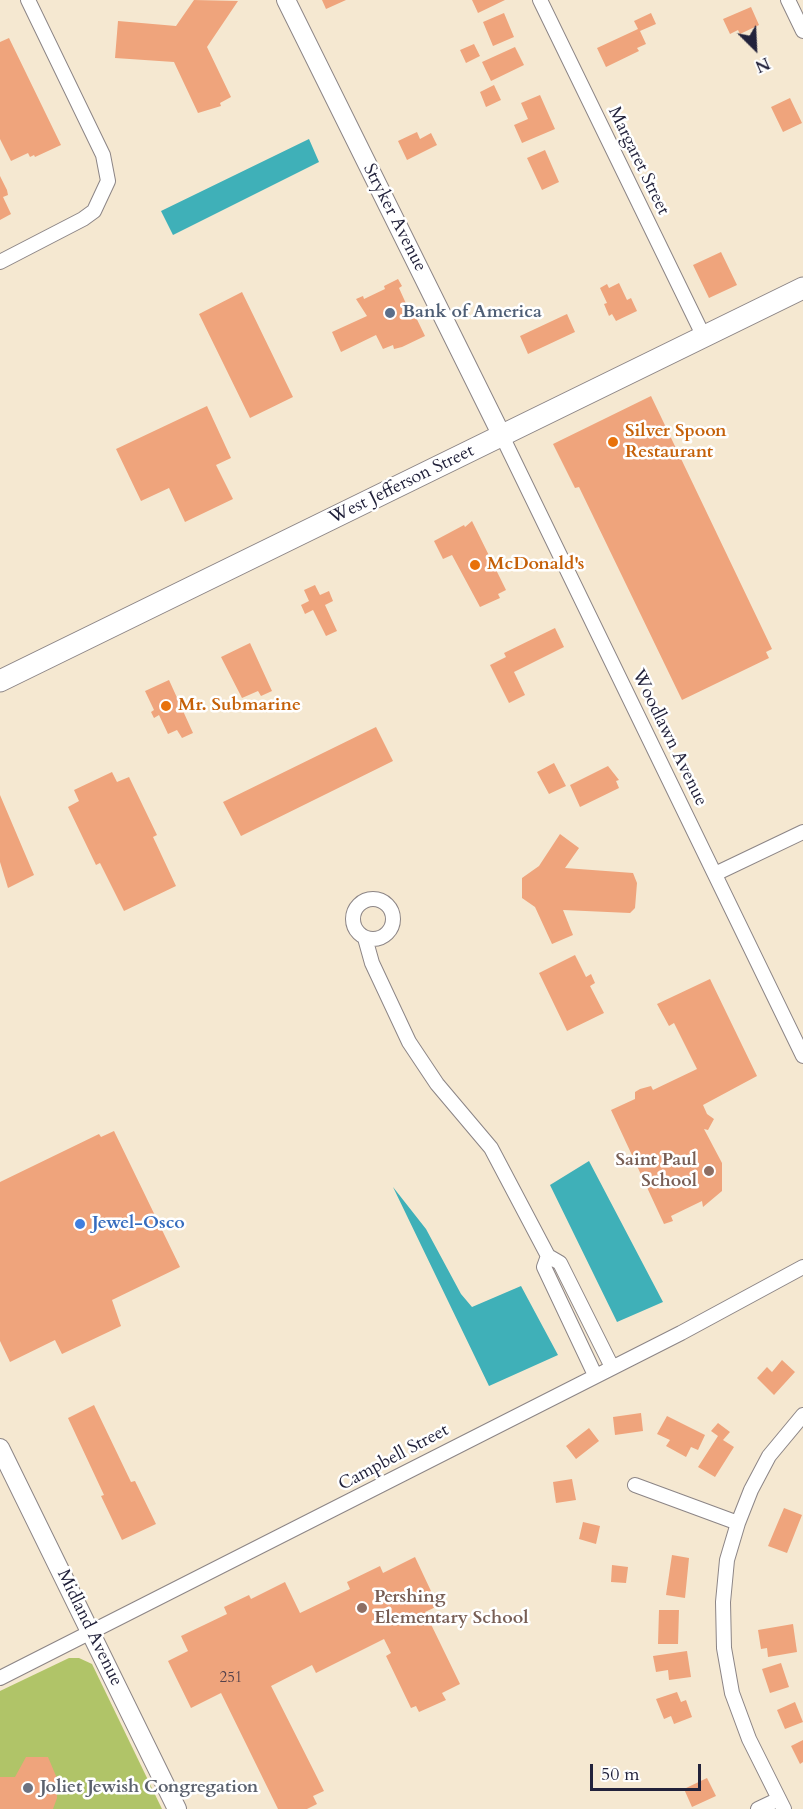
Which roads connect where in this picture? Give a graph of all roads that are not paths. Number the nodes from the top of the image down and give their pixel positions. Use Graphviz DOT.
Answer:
graph roads {
  1 [pos="28,0"];
  2 [pos="286,0"];
  3 [pos="540,0"];
  4 [pos="788,0"];
  5 [pos="803,31"];
  6 [pos="0,262"];
  7 [pos="803,288"];
  8 [pos="704,337"];
  9 [pos="502,436"];
  10 [pos="0,681"];
  11 [pos="803,832"];
  12 [pos="715,874"];
  13 [pos="365,938"];
  14 [pos="801,1048"];
  15 [pos="548,1256"];
  16 [pos="803,1267"];
  17 [pos="612,1367"];
  18 [pos="595,1375"];
  19 [pos="803,1415"];
  20 [pos="0,1448"];
  21 [pos="635,1485"];
  22 [pos="738,1522"];
  23 [pos="92,1633"];
  24 [pos="0,1678"];
  25 [pos="781,1804"];
  26 [pos="177,1809"];
  27 [pos="758,1809"];
  1 -- 6 [label="street"];
  2 -- 9 [label="street, Stryker Avenue"];
  3 -- 8 [label="street, Margaret Street"];
  4 -- 5 [label="street"];
  7 -- 8 [label="main road, West Jefferson Street"];
  8 -- 9 [label="main road, West Jefferson Street"];
  9 -- 10 [label="main road, West Jefferson Street"];
  9 -- 12 [label="street, Woodlawn Avenue"];
  11 -- 12 [label="street"];
  12 -- 14 [label="street, Woodlawn Avenue"];
  13 -- 15 [label="street"];
  15 -- 17 [label="street"];
  15 -- 18 [label="street"];
  16 -- 17 [label="street, Campbell Street"];
  17 -- 18 [label="street, Campbell Street"];
  18 -- 23 [label="street, Campbell Street"];
  19 -- 22 [label="street"];
  20 -- 23 [label="street, Midland Avenue"];
  21 -- 22 [label="street"];
  22 -- 25 [label="street"];
  23 -- 24 [label="street, Campbell Street"];
  23 -- 26 [label="street, Midland Avenue"];
  25 -- 27 [label="street"];
}
